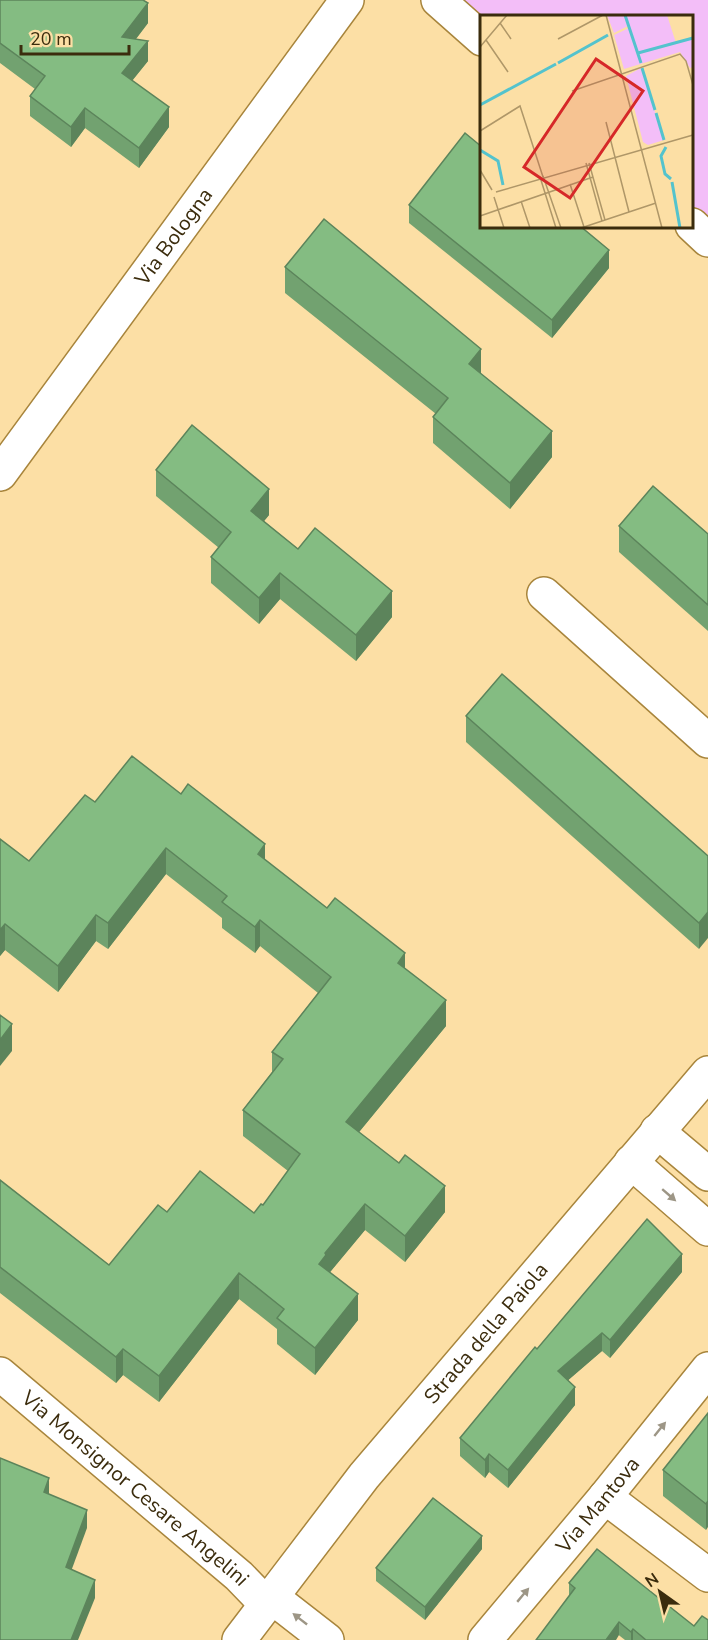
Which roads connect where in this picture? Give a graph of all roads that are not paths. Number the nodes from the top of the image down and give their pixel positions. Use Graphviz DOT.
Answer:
graph roads {
  1 [pos="347,0"];
  2 [pos="438,0"];
  3 [pos="480,37"];
  4 [pos="693,226"];
  5 [pos="708,240"];
  6 [pos="0,474"];
  7 [pos="544,594"];
  8 [pos="708,741"];
  9 [pos="708,1073"];
  10 [pos="657,1131"];
  11 [pos="631,1162"];
  12 [pos="708,1174"];
  13 [pos="708,1229"];
  14 [pos="708,1369"];
  15 [pos="0,1374"];
  16 [pos="605,1497"];
  17 [pos="708,1575"];
  18 [pos="270,1601"];
  19 [pos="247,1637"];
  20 [pos="327,1640"];
  21 [pos="485,1640"];
  1 -- 6 [label="street, Via Bologna"];
  2 -- 3 [label="street"];
  4 -- 5 [label="street"];
  7 -- 8 [label="street"];
  9 -- 10 [label="street, Strada della Paiola"];
  10 -- 11 [label="street, Strada della Paiola"];
  10 -- 12 [label="street"];
  11 -- 13 [label="street, one-way"];
  11 -- 18 [label="street, Strada della Paiola"];
  16 -- 14 [label="street, Via Mantova, one-way"];
  15 -- 18 [label="street, Via Monsignor Cesare Angelini"];
  16 -- 17 [label="street"];
  21 -- 16 [label="street, Via Mantova, one-way"];
  18 -- 19 [label="street, Strada della Paiola"];
  20 -- 18 [label="street, Via Monsignor Cesare Angelini, one-way"];
}
